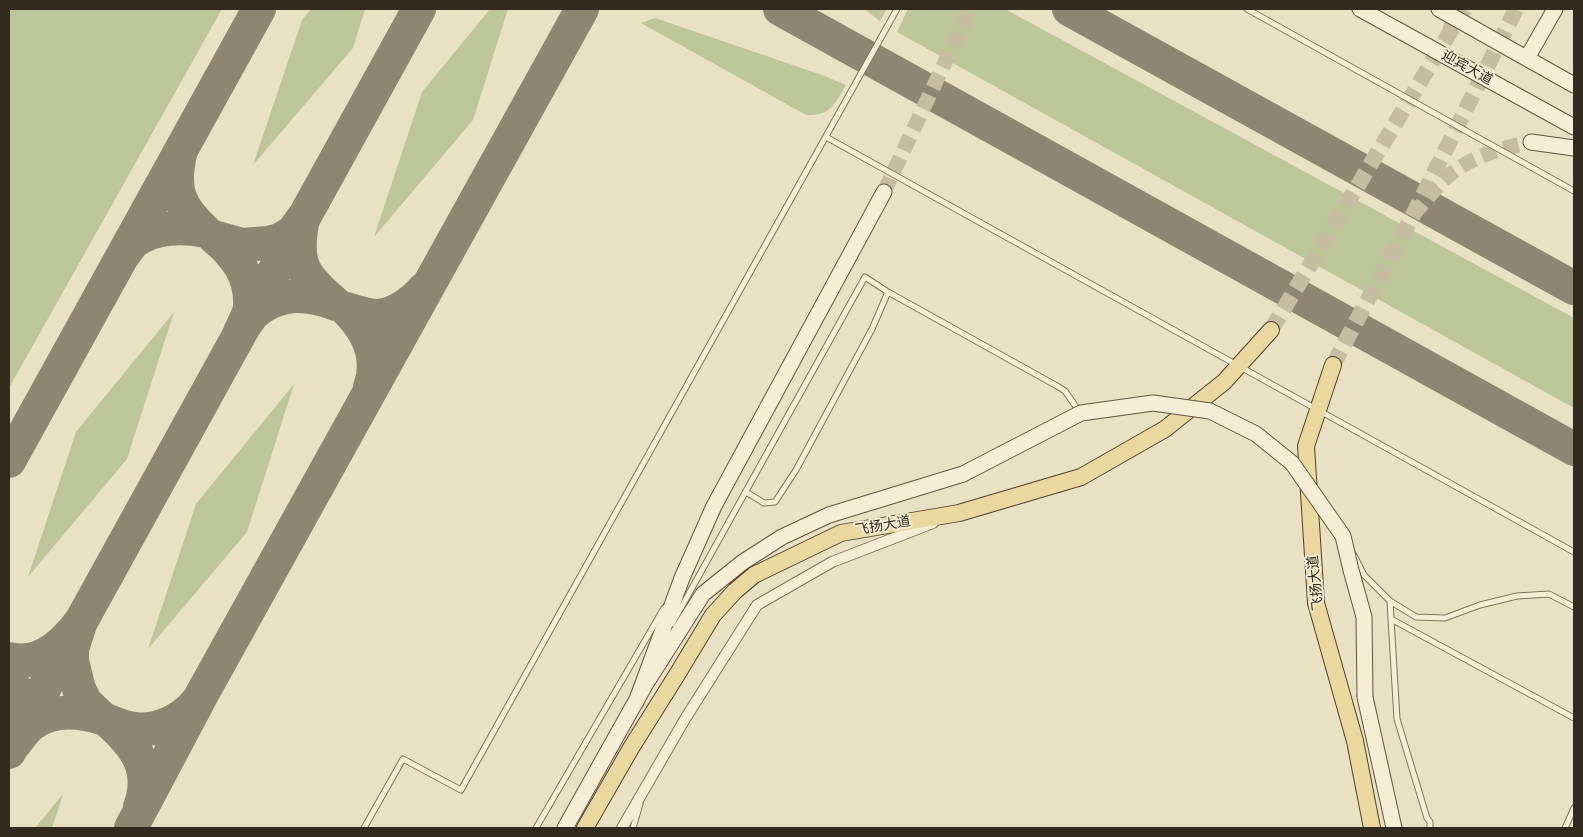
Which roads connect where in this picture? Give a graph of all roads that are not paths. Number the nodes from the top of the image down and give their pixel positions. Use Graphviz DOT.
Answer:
graph roads {
  1 [pos="897,9"];
  2 [pos="1247,9"];
  3 [pos="1360,9"];
  4 [pos="1439,9"];
  5 [pos="1555,9"];
  6 [pos="1527,58"];
  7 [pos="1574,85"];
  8 [pos="1574,127"];
  9 [pos="826,137"];
  10 [pos="1531,142"];
  11 [pos="1574,148"];
  12 [pos="1574,191"];
  13 [pos="884,192"];
  14 [pos="888,292"];
  15 [pos="1271,330"];
  16 [pos="1333,365"];
  17 [pos="1081,413"];
  18 [pos="746,492"];
  19 [pos="959,513"];
  20 [pos="1343,536"];
  21 [pos="1574,552"];
  22 [pos="682,578"];
  23 [pos="1390,602"];
  24 [pos="1574,607"];
  25 [pos="1391,619"];
  26 [pos="653,653"];
  27 [pos="636,702"];
  28 [pos="1574,718"];
  29 [pos="645,789"];
  30 [pos="1574,808"];
  31 [pos="364,828"];
  32 [pos="536,828"];
  33 [pos="565,828"];
  34 [pos="584,828"];
  35 [pos="622,828"];
  36 [pos="633,828"];
  37 [pos="1372,828"];
  38 [pos="1394,828"];
  39 [pos="1430,828"];
  40 [pos="1565,828"];
  1 -- 9 [label="lane"];
  2 -- 12 [label="lane"];
  3 -- 8 [label="main road, 迎宾大道"];
  4 -- 6 [label="main road"];
  5 -- 6 [label="main road"];
  6 -- 7 [label="main road"];
  9 -- 21 [label="lane"];
  9 -- 31 [label="lane"];
  10 -- 11 [label="main road"];
  13 -- 22 [label="main road"];
  14 -- 17 [label="lane"];
  14 -- 18 [label="lane"];
  14 -- 18 [label="lane"];
  15 -- 19 [label="main road, 飞扬大道"];
  16 -- 37 [label="main road, 飞扬大道"];
  17 -- 20 [label="main road, bridge"];
  17 -- 27 [label="main road, bridge"];
  18 -- 26 [label="lane"];
  19 -- 29 [label="street"];
  19 -- 34 [label="main road, 飞扬大道"];
  20 -- 23 [label="lane, bridge"];
  20 -- 38 [label="main road, bridge"];
  22 -- 26 [label="main road"];
  22 -- 32 [label="lane"];
  23 -- 24 [label="lane"];
  23 -- 25 [label="lane"];
  25 -- 28 [label="lane"];
  25 -- 39 [label="lane"];
  26 -- 27 [label="main road"];
  27 -- 33 [label="main road"];
  29 -- 35 [label="street"];
  29 -- 36 [label="lane"];
  30 -- 40 [label="lane"];
}
